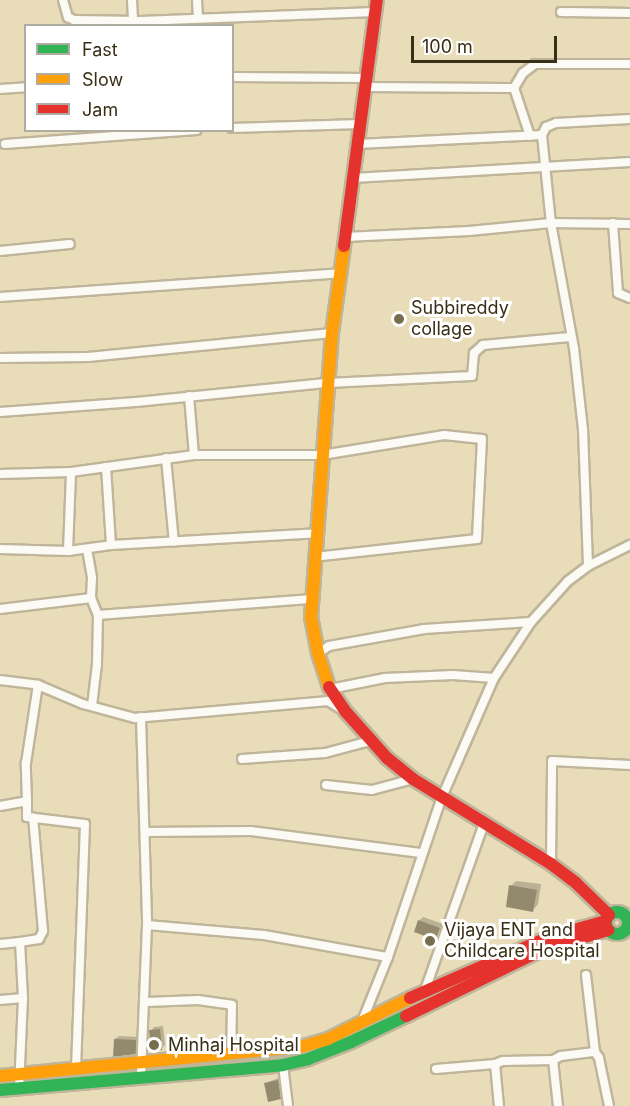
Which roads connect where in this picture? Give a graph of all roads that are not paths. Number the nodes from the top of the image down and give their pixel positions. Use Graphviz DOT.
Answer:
graph roads {
  1 [pos="63,0"];
  2 [pos="132,0"];
  3 [pos="197,0"];
  4 [pos="376,6"];
  5 [pos="561,12"];
  6 [pos="630,13"];
  7 [pos="198,18"];
  8 [pos="133,21"];
  9 [pos="630,64"];
  10 [pos="234,77"];
  11 [pos="366,82"];
  12 [pos="24,87"];
  13 [pos="514,88"];
  14 [pos="0,89"];
  15 [pos="630,119"];
  16 [pos="360,124"];
  17 [pos="234,128"];
  18 [pos="169,132"];
  19 [pos="542,135"];
  20 [pos="530,136"];
  21 [pos="5,144"];
  22 [pos="357,144"];
  23 [pos="630,162"];
  24 [pos="545,167"];
  25 [pos="353,178"];
  26 [pos="551,223"];
  27 [pos="613,223"];
  28 [pos="630,224"];
  29 [pos="345,237"];
  30 [pos="70,244"];
  31 [pos="0,251"];
  32 [pos="340,273"];
  33 [pos="0,297"];
  34 [pos="630,298"];
  35 [pos="332,333"];
  36 [pos="570,337"];
  37 [pos="0,358"];
  38 [pos="328,383"];
  39 [pos="189,396"];
  40 [pos="0,412"];
  41 [pos="194,454"];
  42 [pos="322,455"];
  43 [pos="166,458"];
  44 [pos="106,467"];
  45 [pos="71,472"];
  46 [pos="0,474"];
  47 [pos="317,533"];
  48 [pos="174,542"];
  49 [pos="111,545"];
  50 [pos="630,546"];
  51 [pos="0,549"];
  52 [pos="87,549"];
  53 [pos="68,551"];
  54 [pos="315,557"];
  55 [pos="588,566"];
  56 [pos="91,598"];
  57 [pos="312,599"];
  58 [pos="0,609"];
  59 [pos="98,615"];
  60 [pos="531,622"];
  61 [pos="318,653"];
  62 [pos="494,678"];
  63 [pos="0,680"];
  64 [pos="38,685"];
  65 [pos="330,688"];
  66 [pos="92,706"];
  67 [pos="346,712"];
  68 [pos="141,717"];
  69 [pos="370,741"];
  70 [pos="243,759"];
  71 [pos="630,765"];
  72 [pos="413,779"];
  73 [pos="326,785"];
  74 [pos="442,797"];
  75 [pos="27,801"];
  76 [pos="0,806"];
  77 [pos="33,817"];
  78 [pos="484,823"];
  79 [pos="145,832"];
  80 [pos="421,853"];
  81 [pos="551,864"];
  82 [pos="608,922"];
  83 [pos="147,925"];
  84 [pos="628,925"];
  85 [pos="20,942"];
  86 [pos="0,944"];
  87 [pos="530,950"];
  88 [pos="388,957"];
  89 [pos="586,975"];
  90 [pos="425,990"];
  91 [pos="22,998"];
  92 [pos="0,1000"];
  93 [pos="146,1002"];
  94 [pos="362,1030"];
  95 [pos="304,1046"];
  96 [pos="595,1052"];
  97 [pos="231,1055"];
  98 [pos="306,1059"];
  99 [pos="141,1060"];
  100 [pos="553,1060"];
  101 [pos="495,1064"];
  102 [pos="283,1065"];
  103 [pos="76,1069"];
  104 [pos="436,1069"];
  105 [pos="20,1074"];
  106 [pos="0,1076"];
  107 [pos="141,1077"];
  108 [pos="19,1089"];
  109 [pos="0,1090"];
  110 [pos="285,1105"];
  111 [pos="499,1106"];
  112 [pos="558,1106"];
  113 [pos="609,1106"];
  1 -- 8 [label="street"];
  2 -- 8 [label="street"];
  3 -- 7 [label="street"];
  4 -- 7 [label="street"];
  4 -- 11 [label="main road"];
  5 -- 6 [label="street"];
  7 -- 8 [label="street"];
  9 -- 13 [label="street"];
  10 -- 11 [label="street"];
  11 -- 13 [label="street"];
  11 -- 16 [label="main road"];
  12 -- 14 [label="street"];
  13 -- 20 [label="street"];
  15 -- 19 [label="street"];
  16 -- 17 [label="street"];
  16 -- 22 [label="main road"];
  18 -- 21 [label="street"];
  19 -- 20 [label="street"];
  19 -- 24 [label="street"];
  20 -- 22 [label="street"];
  22 -- 25 [label="main road"];
  23 -- 24 [label="street"];
  24 -- 25 [label="street"];
  24 -- 26 [label="street"];
  25 -- 29 [label="main road"];
  26 -- 27 [label="street"];
  26 -- 29 [label="street"];
  26 -- 36 [label="street"];
  27 -- 28 [label="street"];
  27 -- 34 [label="street"];
  29 -- 32 [label="main road"];
  30 -- 31 [label="street"];
  32 -- 33 [label="street"];
  32 -- 35 [label="main road"];
  35 -- 37 [label="street"];
  35 -- 38 [label="main road"];
  36 -- 38 [label="street"];
  36 -- 55 [label="street"];
  38 -- 39 [label="street"];
  38 -- 42 [label="main road"];
  39 -- 40 [label="street"];
  39 -- 41 [label="street"];
  41 -- 42 [label="street"];
  41 -- 43 [label="street"];
  42 -- 47 [label="main road"];
  42 -- 54 [label="street"];
  43 -- 44 [label="street"];
  43 -- 48 [label="street"];
  44 -- 45 [label="street"];
  44 -- 49 [label="street"];
  45 -- 46 [label="street"];
  45 -- 53 [label="street"];
  47 -- 48 [label="street"];
  47 -- 54 [label="main road"];
  48 -- 49 [label="street"];
  49 -- 52 [label="street"];
  50 -- 55 [label="street"];
  51 -- 53 [label="street"];
  52 -- 53 [label="street"];
  52 -- 56 [label="street"];
  54 -- 57 [label="main road"];
  55 -- 60 [label="street"];
  56 -- 58 [label="street"];
  56 -- 59 [label="street"];
  57 -- 59 [label="street"];
  57 -- 61 [label="main road"];
  59 -- 66 [label="street"];
  60 -- 61 [label="street"];
  60 -- 62 [label="street"];
  61 -- 65 [label="main road"];
  62 -- 65 [label="street"];
  62 -- 74 [label="street"];
  63 -- 64 [label="street"];
  64 -- 66 [label="street"];
  64 -- 75 [label="street"];
  65 -- 67 [label="main road"];
  66 -- 68 [label="street"];
  67 -- 68 [label="street"];
  67 -- 69 [label="main road"];
  68 -- 79 [label="street"];
  69 -- 70 [label="street"];
  69 -- 72 [label="main road"];
  71 -- 81 [label="street"];
  72 -- 73 [label="street"];
  72 -- 74 [label="main road"];
  74 -- 78 [label="main road"];
  74 -- 80 [label="street"];
  75 -- 76 [label="street"];
  75 -- 77 [label="street"];
  77 -- 85 [label="street"];
  77 -- 103 [label="street"];
  78 -- 81 [label="main road"];
  78 -- 90 [label="street"];
  79 -- 80 [label="street"];
  79 -- 83 [label="street"];
  80 -- 88 [label="street"];
  81 -- 82 [label="main road"];
  82 -- 84 [label="main road"];
  82 -- 84 [label="main road"];
  82 -- 87 [label="main road"];
  83 -- 88 [label="street"];
  83 -- 93 [label="street"];
  85 -- 86 [label="street"];
  85 -- 91 [label="street"];
  87 -- 90 [label="main road"];
  87 -- 94 [label="main road"];
  88 -- 94 [label="street"];
  89 -- 96 [label="street"];
  90 -- 94 [label="main road"];
  91 -- 92 [label="street"];
  91 -- 105 [label="street"];
  93 -- 97 [label="street"];
  93 -- 99 [label="street"];
  94 -- 95 [label="main road"];
  94 -- 98 [label="main road"];
  95 -- 97 [label="main road"];
  95 -- 98 [label="main road"];
  96 -- 100 [label="street"];
  96 -- 113 [label="street"];
  97 -- 99 [label="main road"];
  98 -- 102 [label="main road"];
  99 -- 103 [label="main road"];
  99 -- 107 [label="street"];
  100 -- 101 [label="street"];
  100 -- 112 [label="street"];
  101 -- 104 [label="street"];
  101 -- 111 [label="street"];
  102 -- 107 [label="main road"];
  102 -- 110 [label="street"];
  103 -- 105 [label="main road"];
  105 -- 106 [label="main road"];
  105 -- 108 [label="street"];
  107 -- 108 [label="main road"];
  108 -- 109 [label="main road"];
}
